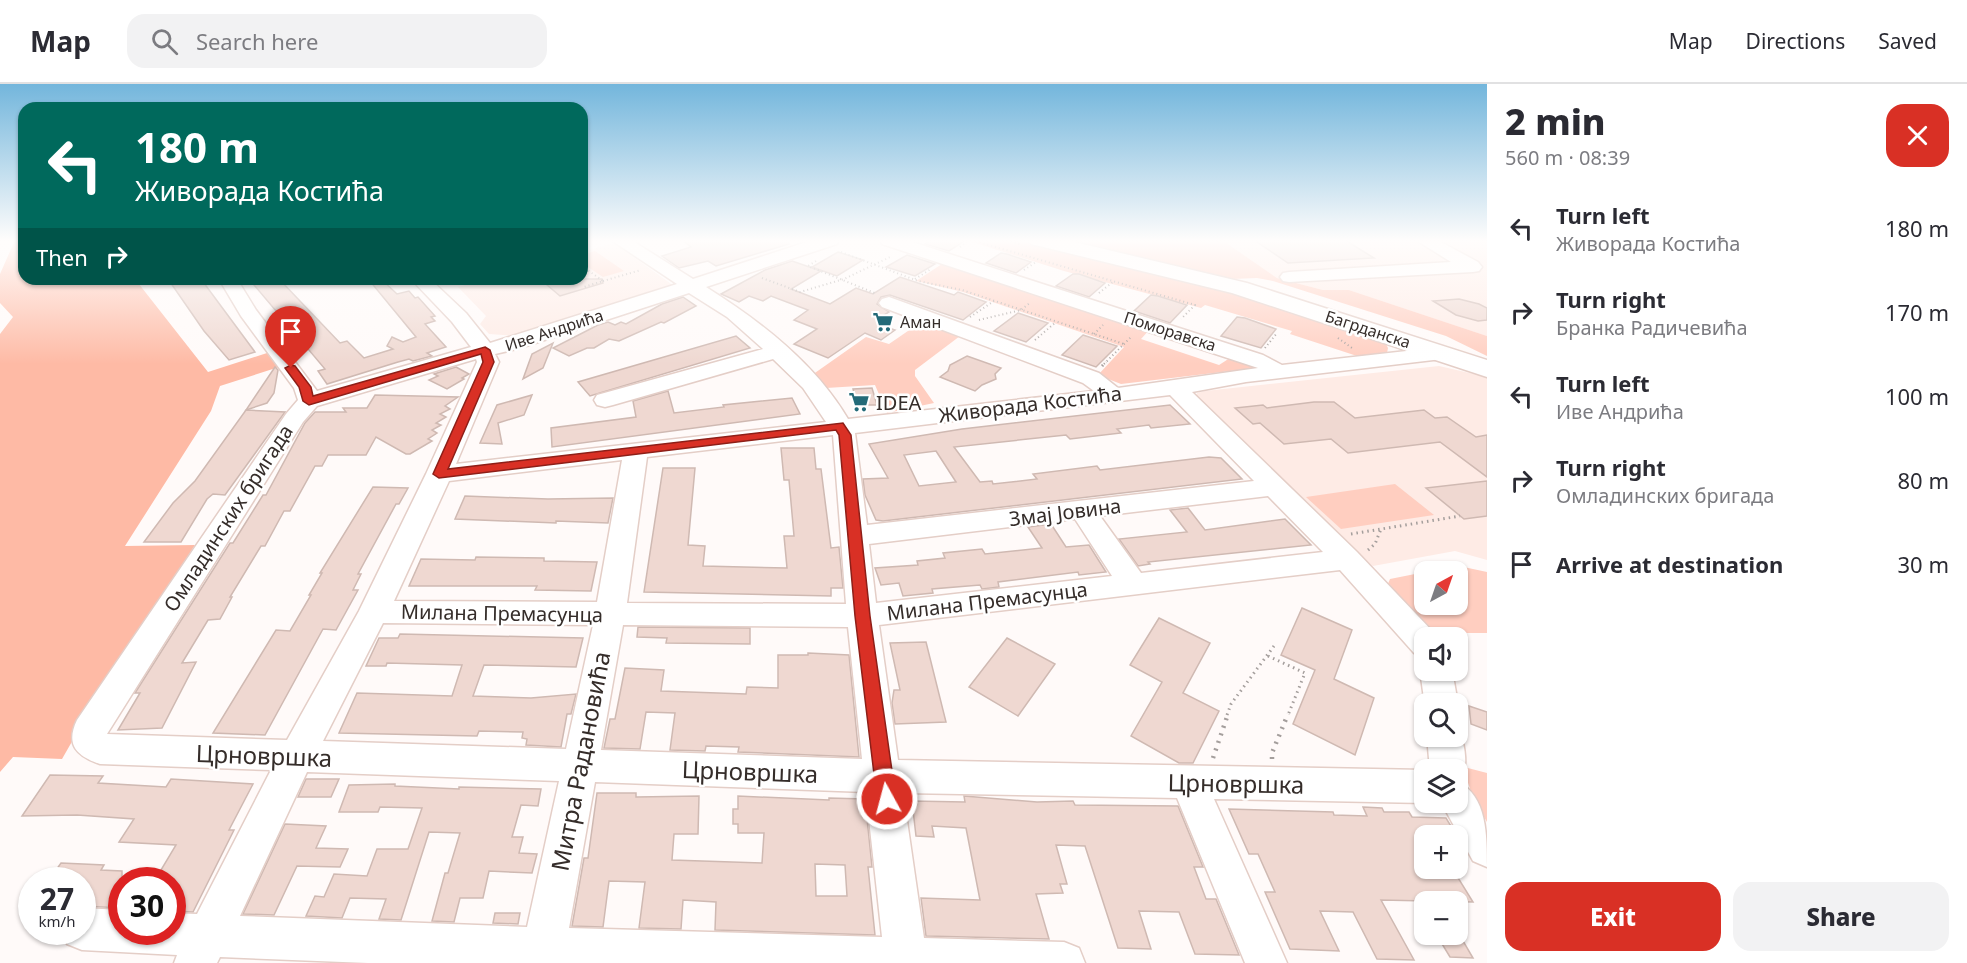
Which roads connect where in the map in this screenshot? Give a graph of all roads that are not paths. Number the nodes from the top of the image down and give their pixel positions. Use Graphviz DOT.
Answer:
graph roads {
  1 [pos="681,281"];
  2 [pos="704,281"];
  3 [pos="1015,281"];
  4 [pos="1210,281"];
  5 [pos="232,285"];
  6 [pos="426,285"];
  7 [pos="689,286"];
  8 [pos="889,303"];
  9 [pos="485,350"];
  10 [pos="778,351"];
  11 [pos="1442,352"];
  12 [pos="1487,369"];
  13 [pos="1277,373"];
  14 [pos="1175,388"];
  15 [pos="1113,394"];
  16 [pos="605,400"];
  17 [pos="309,401"];
  18 [pos="839,426"];
  19 [pos="636,451"];
  20 [pos="439,474"];
  21 [pos="1275,487"];
  22 [pos="1083,511"];
  23 [pos="855,536"];
  24 [pos="1346,547"];
  25 [pos="1133,584"];
  26 [pos="374,612"];
  27 [pos="610,615"];
  28 [pos="862,616"];
  29 [pos="1414,630"];
  30 [pos="89,730"];
  31 [pos="297,756"];
  32 [pos="578,766"];
  33 [pos="884,776"];
  34 [pos="1197,783"];
  35 [pos="1414,786"];
  36 [pos="1466,813"];
  37 [pos="1487,848"];
  38 [pos="181,945"];
  39 [pos="202,950"];
  40 [pos="542,956"];
  41 [pos="906,961"];
  42 [pos="1064,963"];
  43 [pos="1266,963"];
  1 -- 7 [label="street"];
  2 -- 7 [label="street, Иве Андрића"];
  3 -- 13 [label="street, Поморавска"];
  4 -- 11 [label="main road, Багрданска"];
  5 -- 17 [label="street"];
  6 -- 9 [label="street"];
  7 -- 9 [label="street, Иве Андрића"];
  7 -- 10 [label="street"];
  8 -- 15 [label="street"];
  9 -- 17 [label="street, Иве Андрића"];
  9 -- 20 [label="street"];
  10 -- 16 [label="street"];
  10 -- 18 [label="street"];
  11 -- 12 [label="main road, Багрданска"];
  11 -- 13 [label="street, Живорада Костића"];
  13 -- 14 [label="street, Живорада Костића"];
  14 -- 15 [label="street, Живорада Костића"];
  14 -- 21 [label="street"];
  15 -- 18 [label="street, Живорада Костића"];
  17 -- 30 [label="street, Омладинских бригада"];
  18 -- 19 [label="street, Живорада Костића"];
  18 -- 23 [label="street"];
  19 -- 20 [label="street, Живорада Костића"];
  19 -- 27 [label="street, Митра Радановића"];
  20 -- 26 [label="street"];
  21 -- 22 [label="street, Змај Јовина"];
  21 -- 24 [label="street"];
  22 -- 23 [label="street, Змај Јовина"];
  22 -- 25 [label="street"];
  23 -- 28 [label="street"];
  24 -- 25 [label="street, Милана Премасунца"];
  24 -- 29 [label="street"];
  25 -- 28 [label="street, Милана Премасунца"];
  26 -- 27 [label="street, Милана Премасунца"];
  26 -- 31 [label="street"];
  27 -- 28 [label="street, Милана Премасунца"];
  27 -- 32 [label="street, Митра Радановића"];
  28 -- 33 [label="street"];
  30 -- 31 [label="street, Црновршка"];
  31 -- 32 [label="street, Црновршка"];
  31 -- 39 [label="street"];
  32 -- 33 [label="street, Црновршка"];
  32 -- 40 [label="street, Митра Радановића"];
  33 -- 34 [label="street, Црновршка"];
  33 -- 41 [label="street"];
  34 -- 35 [label="street, Црновршка"];
  34 -- 43 [label="street"];
  36 -- 37 [label="street"];
  38 -- 39 [label="street"];
  39 -- 40 [label="street"];
  40 -- 41 [label="street"];
  41 -- 42 [label="street"];
}
